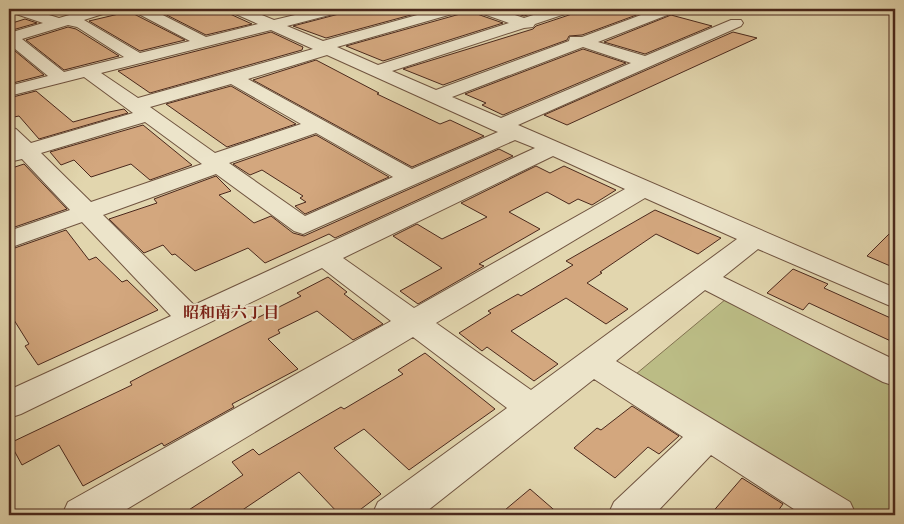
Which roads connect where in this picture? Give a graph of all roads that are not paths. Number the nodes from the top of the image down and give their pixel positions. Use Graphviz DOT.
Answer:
graph roads {
  1 [pos="15,9"];
  2 [pos="104,9"];
  3 [pos="140,9"];
  4 [pos="236,9"];
  5 [pos="329,9"];
  6 [pos="454,9"];
  7 [pos="482,9"];
  8 [pos="566,9"];
  9 [pos="670,9"];
  10 [pos="56,15"];
  11 [pos="524,22"];
  12 [pos="736,23"];
  13 [pos="272,25"];
  14 [pos="13,34"];
  15 [pos="204,42"];
  16 [pos="582,42"];
  17 [pos="325,48"];
  18 [pos="138,59"];
  19 [pos="646,62"];
  20 [pos="88,71"];
  21 [pos="376,71"];
  22 [pos="61,78"];
  23 [pos="233,78"];
  24 [pos="9,91"];
  25 [pos="435,97"];
  26 [pos="142,110"];
  27 [pos="316,126"];
  28 [pos="507,129"];
  29 [pos="9,133"];
  30 [pos="553,148"];
  31 [pos="17,154"];
  32 [pos="216,163"];
  33 [pos="411,178"];
  34 [pos="644,188"];
  35 [pos="85,212"];
  36 [pos="755,238"];
  37 [pos="9,240"];
  38 [pos="324,257"];
  39 [pos="703,278"];
  40 [pos="895,299"];
  41 [pos="191,320"];
  42 [pos="414,322"];
  43 [pos="593,362"];
  44 [pos="895,374"];
  45 [pos="9,405"];
  46 [pos="532,408"];
  47 [pos="708,435"];
  48 [pos="82,515"];
  49 [pos="392,515"];
  50 [pos="628,515"];
  51 [pos="836,515"];
  1 -- 10 [label="street"];
  2 -- 10 [label="street"];
  3 -- 15 [label="street"];
  4 -- 13 [label="street"];
  5 -- 13 [label="street"];
  6 -- 17 [label="street"];
  7 -- 11 [label="street"];
  8 -- 11 [label="street"];
  9 -- 16 [label="street"];
  10 -- 14 [label="street"];
  10 -- 18 [label="street"];
  11 -- 16 [label="street"];
  11 -- 21 [label="street"];
  12 -- 19 [label="street"];
  13 -- 15 [label="street"];
  13 -- 17 [label="street"];
  14 -- 22 [label="street"];
  15 -- 18 [label="street"];
  16 -- 19 [label="street"];
  16 -- 25 [label="street"];
  17 -- 21 [label="street"];
  17 -- 23 [label="street"];
  18 -- 20 [label="street"];
  19 -- 28 [label="street"];
  20 -- 22 [label="street"];
  20 -- 26 [label="street"];
  21 -- 25 [label="street"];
  22 -- 24 [label="street"];
  23 -- 26 [label="street"];
  23 -- 27 [label="street"];
  25 -- 28 [label="street"];
  26 -- 31 [label="street"];
  26 -- 32 [label="street"];
  27 -- 32 [label="street"];
  27 -- 33 [label="street"];
  28 -- 30 [label="street"];
  28 -- 33 [label="street"];
  29 -- 31 [label="street"];
  30 -- 34 [label="street"];
  30 -- 38 [label="street"];
  31 -- 35 [label="street"];
  32 -- 33 [label="street"];
  32 -- 35 [label="street"];
  34 -- 36 [label="street"];
  34 -- 42 [label="street"];
  35 -- 37 [label="street"];
  35 -- 41 [label="street"];
  36 -- 39 [label="street"];
  36 -- 40 [label="street"];
  38 -- 41 [label="street"];
  38 -- 42 [label="street"];
  39 -- 43 [label="street"];
  39 -- 44 [label="street"];
  41 -- 45 [label="street"];
  42 -- 46 [label="street"];
  42 -- 48 [label="street"];
  43 -- 46 [label="street"];
  43 -- 47 [label="street"];
  46 -- 49 [label="street"];
  47 -- 50 [label="street"];
  47 -- 51 [label="street"];
}
